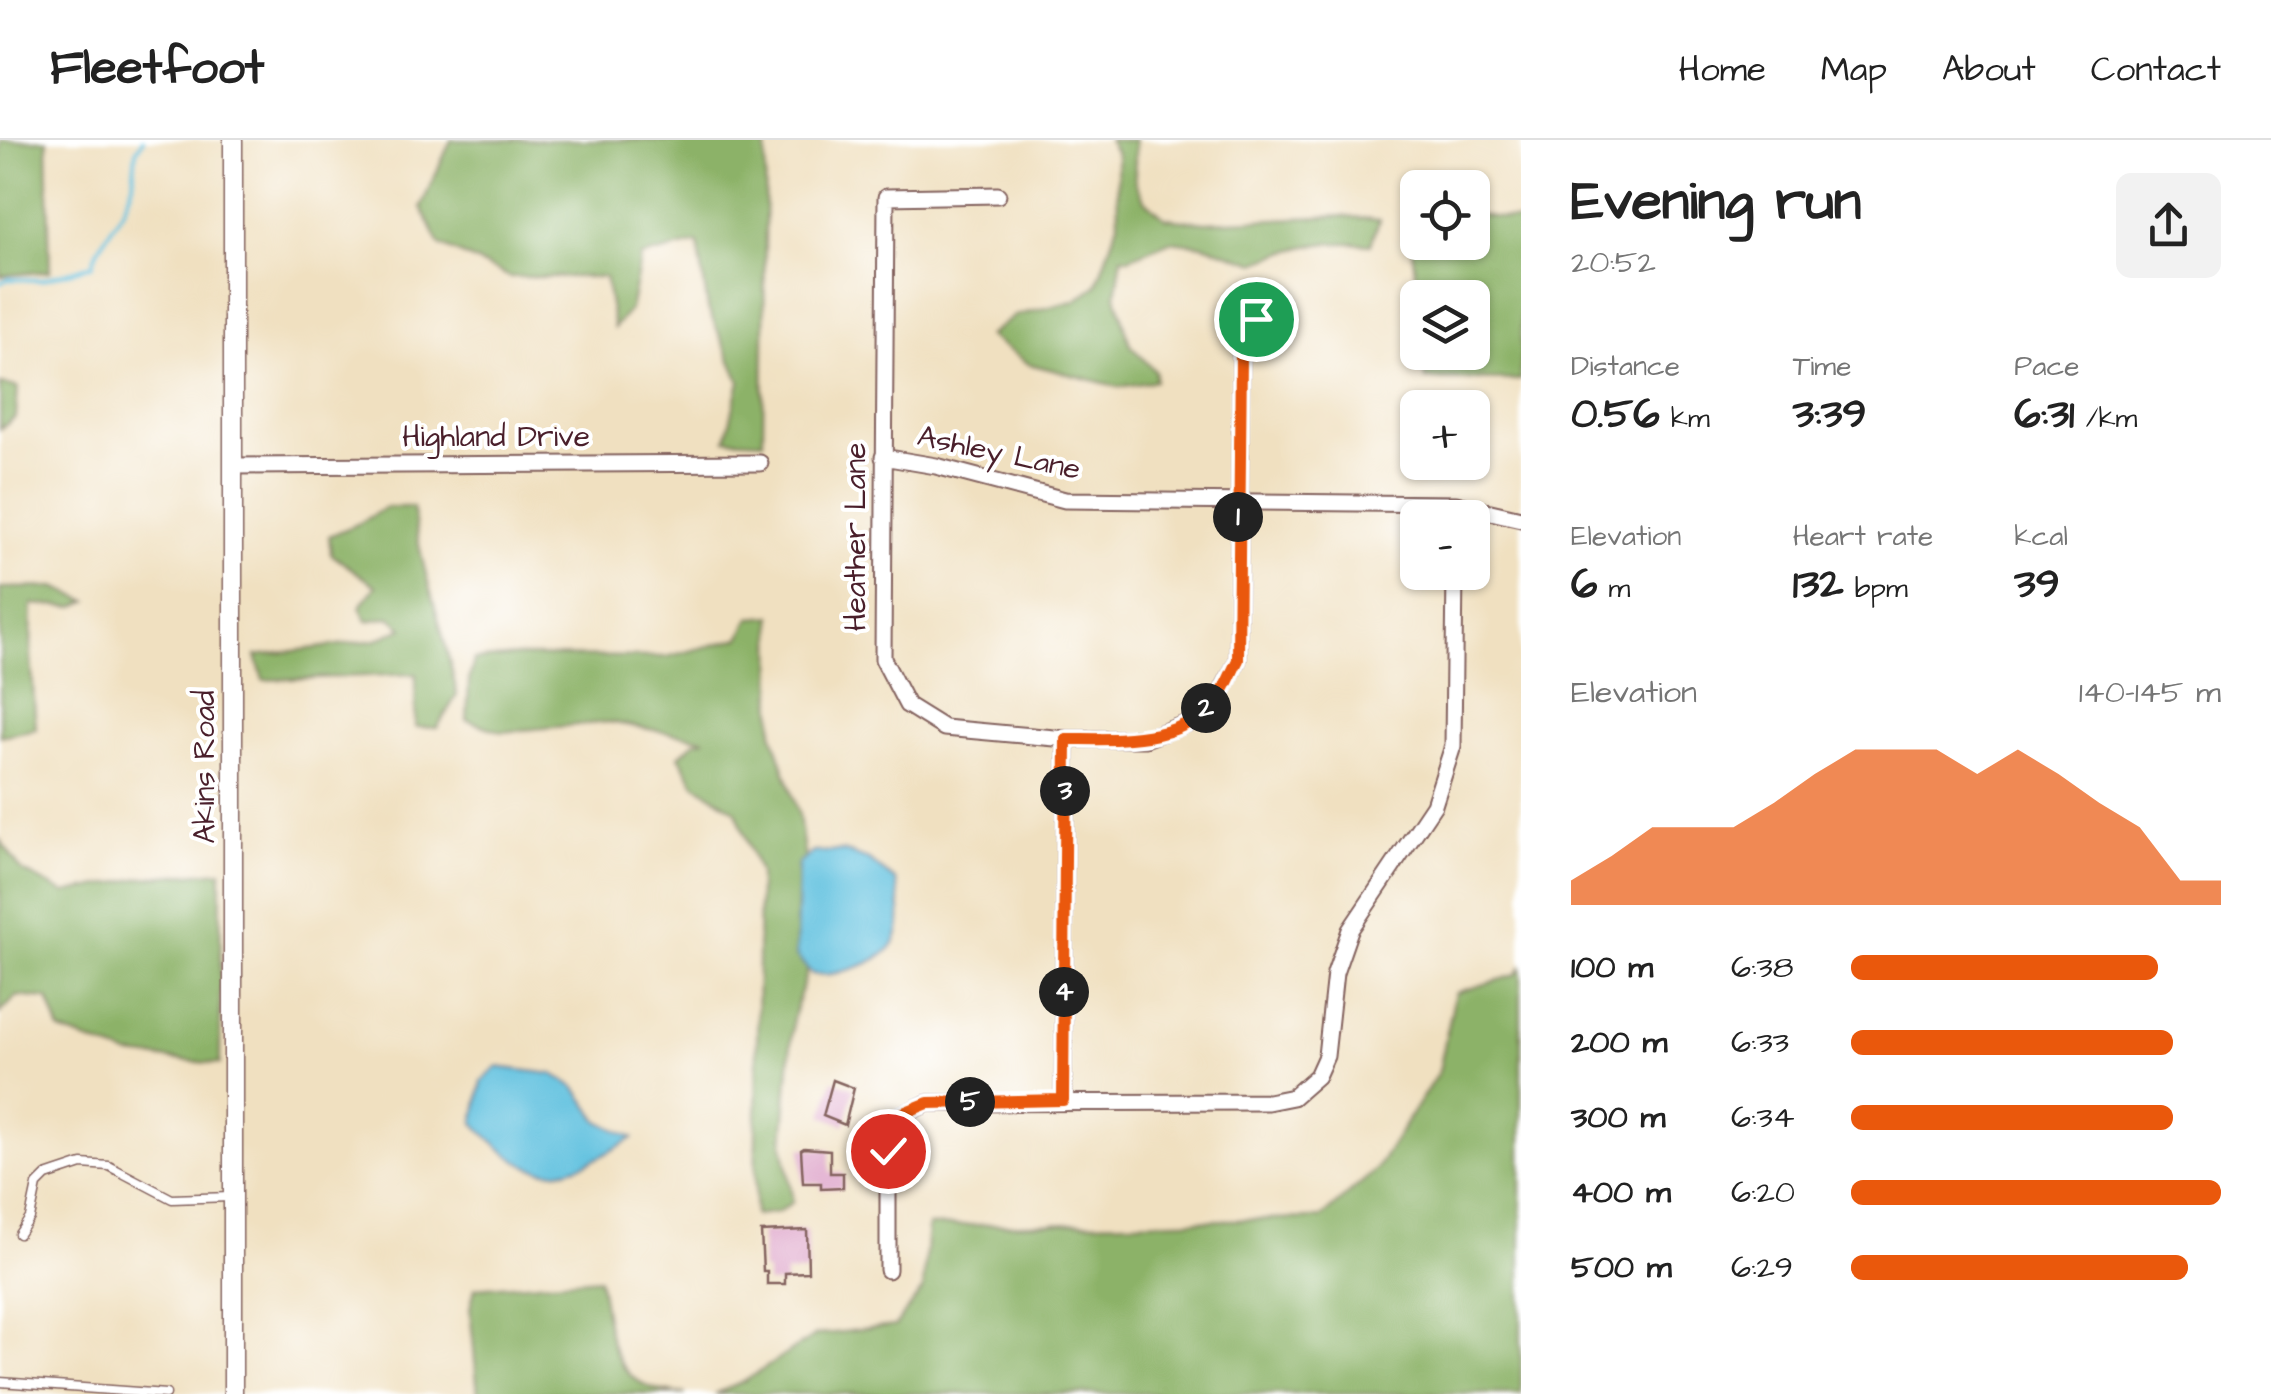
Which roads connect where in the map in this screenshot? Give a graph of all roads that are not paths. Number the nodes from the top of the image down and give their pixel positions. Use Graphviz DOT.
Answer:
graph roads {
  1 [pos="234,140"];
  2 [pos="998,195"];
  3 [pos="1256,319"];
  4 [pos="883,458"];
  5 [pos="760,464"];
  6 [pos="233,466"];
  7 [pos="1238,500"];
  8 [pos="1400,508"];
  9 [pos="1490,515"];
  10 [pos="1521,518"];
  11 [pos="1455,590"];
  12 [pos="1066,739"];
  13 [pos="1063,1100"];
  14 [pos="233,1197"];
  15 [pos="19,1234"];
  16 [pos="888,1270"];
  17 [pos="0,1382"];
  18 [pos="166,1394"];
  19 [pos="233,1394"];
  1 -- 6 [label="street, Akins Road"];
  2 -- 4 [label="street, Heather Lane"];
  3 -- 7 [label="street, Heather Lane"];
  4 -- 7 [label="street, Ashley Lane"];
  4 -- 12 [label="street, Heather Lane"];
  5 -- 6 [label="street, Highland Drive"];
  6 -- 14 [label="street, Akins Road"];
  7 -- 8 [label="street, Ashley Lane"];
  7 -- 12 [label="street, Heather Lane"];
  9 -- 10 [label="street, Ashley Lane"];
  11 -- 13 [label="street"];
  12 -- 13 [label="street"];
  13 -- 16 [label="street"];
  14 -- 15 [label="lane"];
  14 -- 19 [label="street, Akins Road"];
  17 -- 18 [label="lane"];
}
